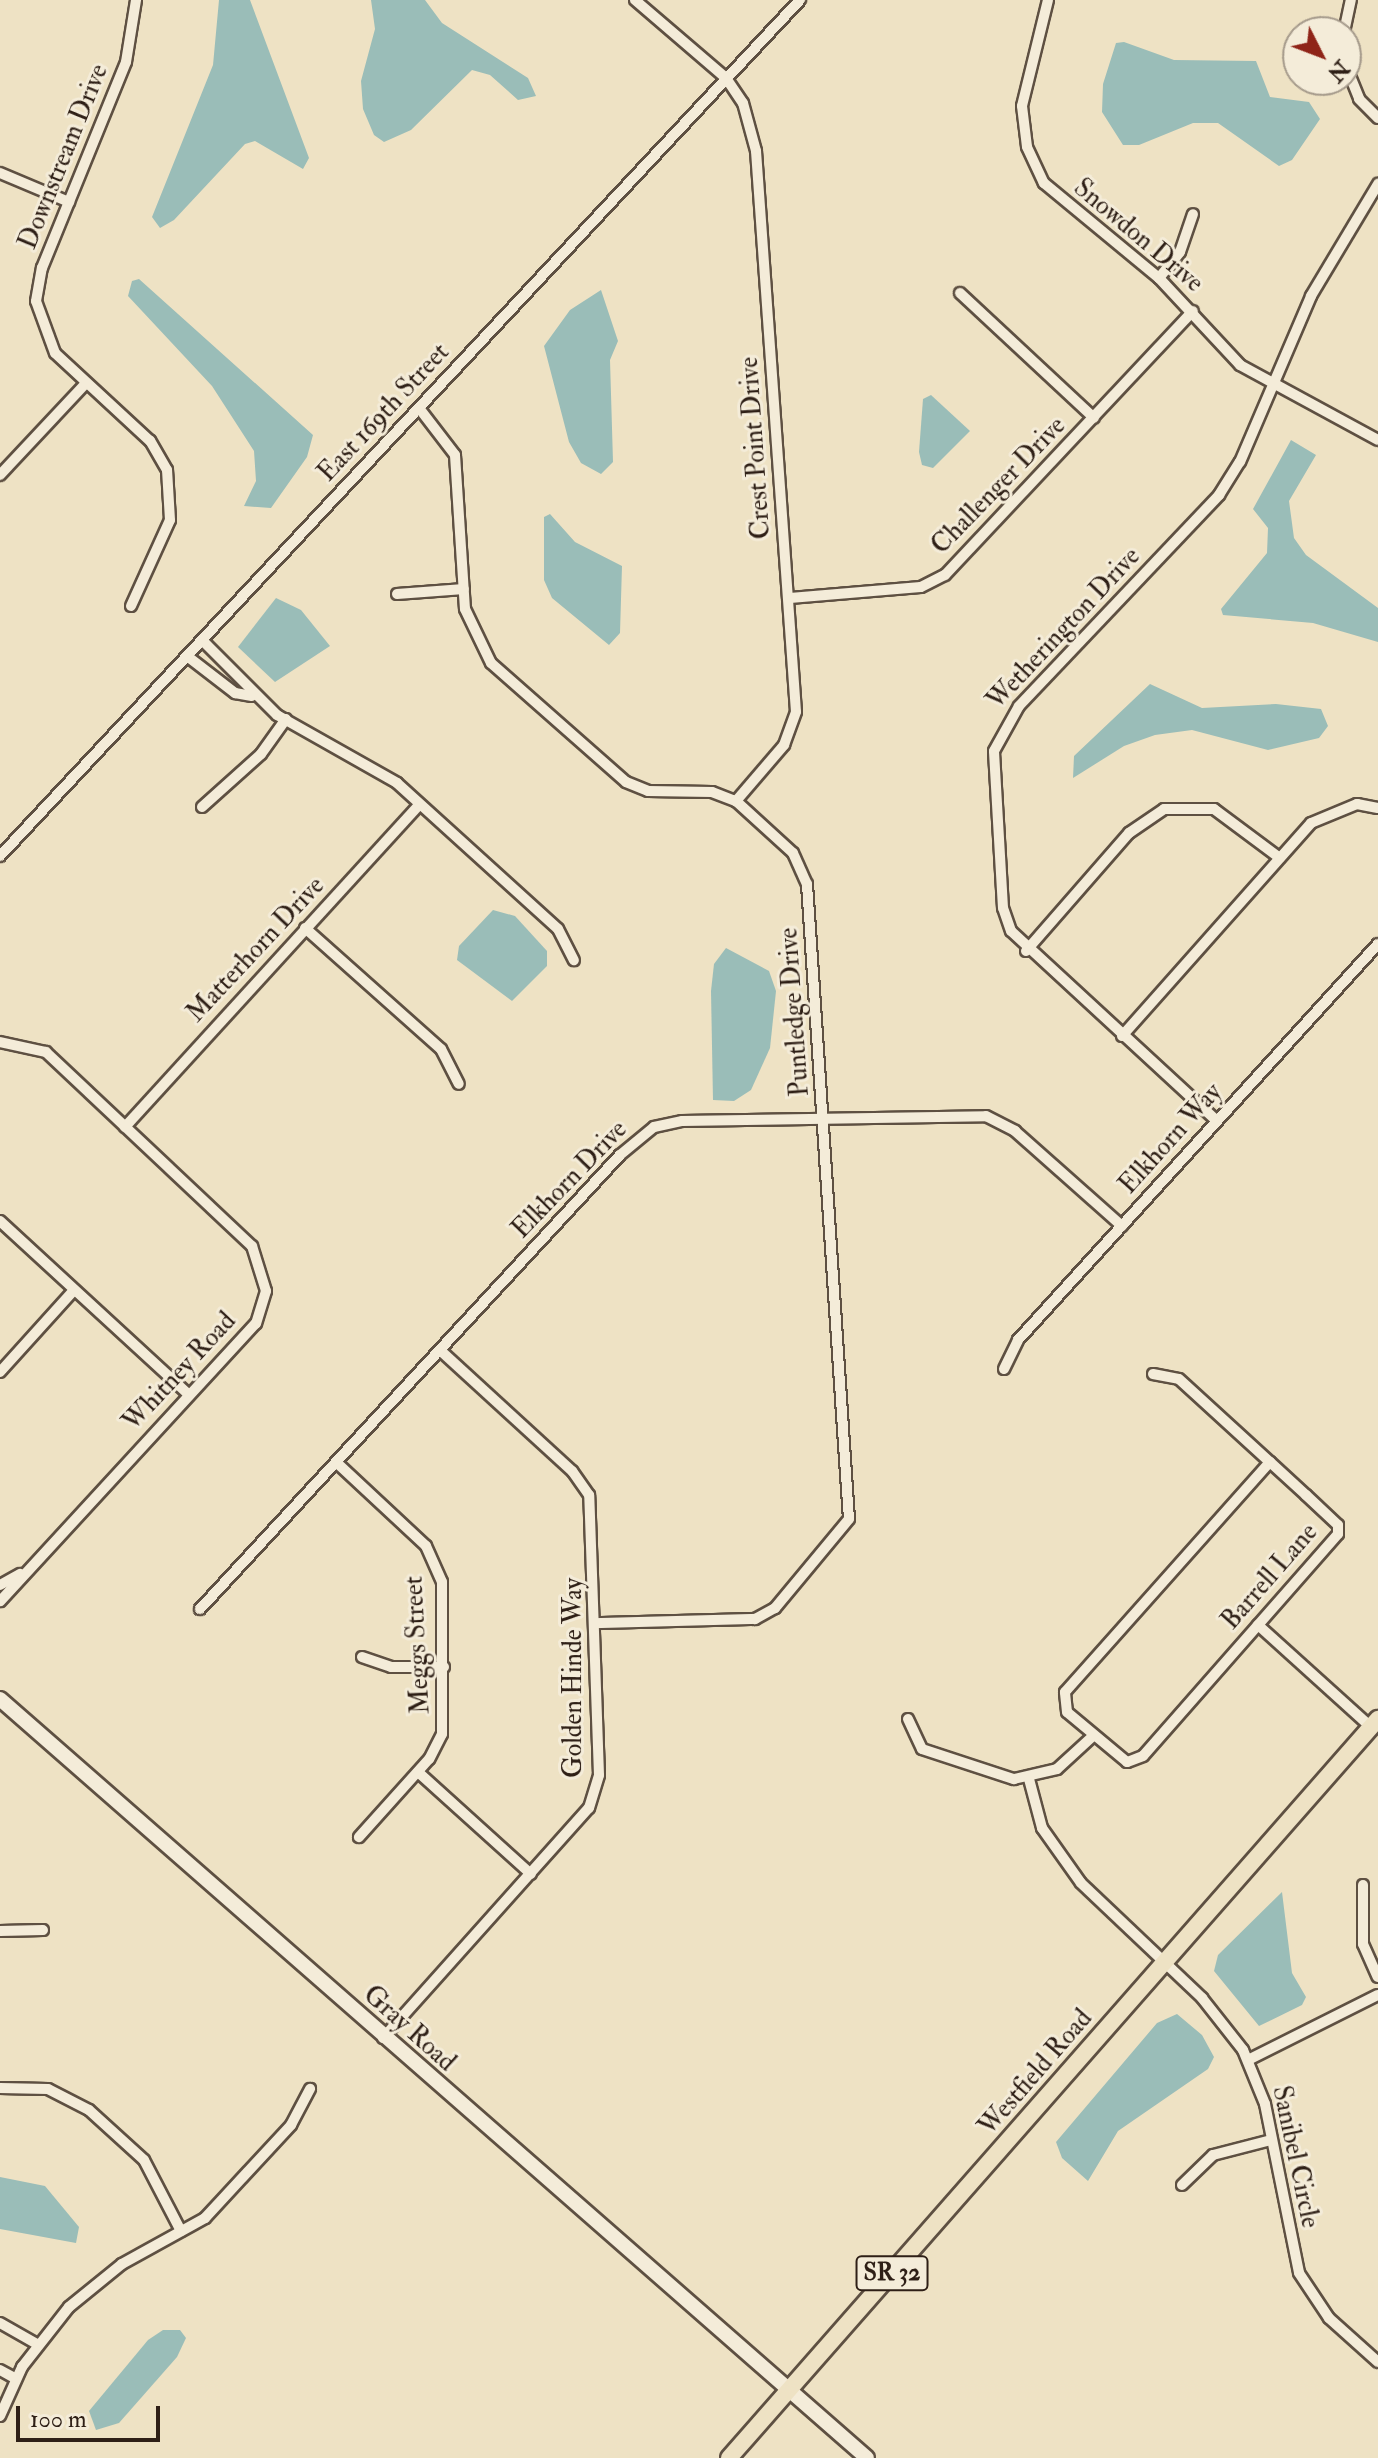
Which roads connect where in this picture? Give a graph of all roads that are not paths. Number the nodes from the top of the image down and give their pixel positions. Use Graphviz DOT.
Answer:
graph roads {
  1 [pos="136,0"];
  2 [pos="635,0"];
  3 [pos="800,0"];
  4 [pos="1048,0"];
  5 [pos="726,78"];
  6 [pos="1358,96"];
  7 [pos="1378,118"];
  8 [pos="0,173"];
  9 [pos="1378,184"];
  10 [pos="69,202"];
  11 [pos="1193,214"];
  12 [pos="1159,278"];
  13 [pos="960,293"];
  14 [pos="1193,311"];
  15 [pos="86,383"];
  16 [pos="1272,384"];
  17 [pos="419,408"];
  18 [pos="1094,418"];
  19 [pos="1378,440"];
  20 [pos="0,475"];
  21 [pos="464,589"];
  22 [pos="397,594"];
  23 [pos="790,598"];
  24 [pos="131,606"];
  25 [pos="202,640"];
  26 [pos="187,656"];
  27 [pos="252,696"];
  28 [pos="286,719"];
  29 [pos="736,801"];
  30 [pos="420,804"];
  31 [pos="202,807"];
  32 [pos="1378,808"];
  33 [pos="0,856"];
  34 [pos="1280,858"];
  35 [pos="305,928"];
  36 [pos="1378,944"];
  37 [pos="1026,951"];
  38 [pos="574,960"];
  39 [pos="1122,1036"];
  40 [pos="0,1042"];
  41 [pos="459,1084"];
  42 [pos="825,1117"];
  43 [pos="1217,1121"];
  44 [pos="125,1127"];
  45 [pos="0,1221"];
  46 [pos="1122,1226"];
  47 [pos="74,1290"];
  48 [pos="440,1350"];
  49 [pos="1004,1369"];
  50 [pos="0,1372"];
  51 [pos="1153,1374"];
  52 [pos="188,1394"];
  53 [pos="336,1462"];
  54 [pos="1270,1462"];
  55 [pos="29,1569"];
  56 [pos="0,1585"];
  57 [pos="0,1601"];
  58 [pos="200,1609"];
  59 [pos="597,1623"];
  60 [pos="1258,1625"];
  61 [pos="362,1657"];
  62 [pos="444,1667"];
  63 [pos="0,1699"];
  64 [pos="908,1719"];
  65 [pos="1375,1723"];
  66 [pos="1093,1736"];
  67 [pos="418,1772"];
  68 [pos="1029,1779"];
  69 [pos="359,1837"];
  70 [pos="531,1874"];
  71 [pos="1363,1885"];
  72 [pos="43,1930"];
  73 [pos="0,1931"];
  74 [pos="1163,1964"];
  75 [pos="1378,1977"];
  76 [pos="1378,1995"];
  77 [pos="383,2038"];
  78 [pos="1248,2060"];
  79 [pos="0,2088"];
  80 [pos="310,2089"];
  81 [pos="1271,2140"];
  82 [pos="1182,2185"];
  83 [pos="181,2231"];
  84 [pos="0,2323"];
  85 [pos="37,2344"];
  86 [pos="1378,2362"];
  87 [pos="0,2370"];
  88 [pos="16,2379"];
  89 [pos="790,2389"];
  90 [pos="0,2416"];
  91 [pos="729,2458"];
  92 [pos="867,2458"];
  1 -- 10 [label="street, Downstream Drive"];
  2 -- 5 [label="street, Crest Point Drive"];
  3 -- 5 [label="street, East 169th Street"];
  4 -- 12 [label="street, Snowdon Drive"];
  5 -- 17 [label="street, East 169th Street"];
  5 -- 23 [label="street, Crest Point Drive"];
  6 -- 7 [label="street"];
  8 -- 10 [label="street"];
  9 -- 16 [label="street, Wetherington Drive"];
  10 -- 15 [label="street, Downstream Drive"];
  11 -- 12 [label="street"];
  12 -- 14 [label="street, Snowdon Drive"];
  13 -- 18 [label="street"];
  14 -- 16 [label="street, Snowdon Drive"];
  14 -- 18 [label="street, Challenger Drive"];
  15 -- 20 [label="street"];
  15 -- 24 [label="street, Downstream Drive"];
  16 -- 19 [label="street, Snowdon Drive"];
  16 -- 37 [label="street, Wetherington Drive"];
  17 -- 21 [label="street, Puntledge Drive"];
  17 -- 25 [label="street, East 169th Street"];
  18 -- 23 [label="street, Challenger Drive"];
  21 -- 22 [label="street"];
  21 -- 29 [label="street, Puntledge Drive"];
  23 -- 29 [label="street, Crest Point Drive"];
  25 -- 26 [label="street, East 169th Street"];
  25 -- 27 [label="street"];
  26 -- 27 [label="street"];
  26 -- 33 [label="street, East 169th Street"];
  27 -- 28 [label="street"];
  28 -- 30 [label="street"];
  28 -- 31 [label="street"];
  29 -- 42 [label="street, Puntledge Drive"];
  30 -- 35 [label="street, Matterhorn Drive"];
  30 -- 38 [label="street"];
  32 -- 34 [label="street"];
  34 -- 37 [label="street"];
  34 -- 39 [label="street"];
  35 -- 41 [label="street"];
  35 -- 44 [label="street, Matterhorn Drive"];
  36 -- 43 [label="street, Elkhorn Way"];
  37 -- 39 [label="street, Wetherington Drive"];
  39 -- 43 [label="street, Wetherington Drive"];
  40 -- 44 [label="street, Whitney Road"];
  42 -- 46 [label="street, Elkhorn Drive"];
  42 -- 48 [label="street, Elkhorn Drive"];
  42 -- 59 [label="street, Puntledge Drive"];
  43 -- 46 [label="street, Elkhorn Way"];
  44 -- 52 [label="street, Whitney Road"];
  45 -- 47 [label="street"];
  46 -- 49 [label="street, Elkhorn Way"];
  47 -- 50 [label="street"];
  47 -- 52 [label="street"];
  48 -- 53 [label="street, Elkhorn Drive"];
  48 -- 59 [label="street, Golden Hinde Way"];
  51 -- 54 [label="street, Barrell Lane"];
  52 -- 55 [label="street, Whitney Road"];
  53 -- 58 [label="street, Elkhorn Drive"];
  53 -- 62 [label="street, Meggs Street"];
  54 -- 60 [label="street, Barrell Lane"];
  54 -- 66 [label="street"];
  55 -- 56 [label="street, Whitney Road"];
  55 -- 57 [label="street, Whitney Road"];
  59 -- 70 [label="street, Golden Hinde Way"];
  60 -- 65 [label="street"];
  60 -- 66 [label="street, Barrell Lane"];
  61 -- 62 [label="street"];
  62 -- 67 [label="street, Meggs Street"];
  63 -- 77 [label="street, Gray Road"];
  64 -- 68 [label="street"];
  65 -- 74 [label="main road, Westfield Road / SR 32"];
  66 -- 68 [label="street"];
  67 -- 69 [label="street, Meggs Street"];
  67 -- 70 [label="street"];
  68 -- 74 [label="street, Sanibel Circle"];
  70 -- 77 [label="street, Golden Hinde Way"];
  71 -- 75 [label="street"];
  72 -- 73 [label="street"];
  74 -- 78 [label="street, Sanibel Circle"];
  74 -- 89 [label="main road, Westfield Road / SR 32"];
  76 -- 78 [label="street"];
  77 -- 89 [label="street, Gray Road"];
  78 -- 81 [label="street, Sanibel Circle"];
  79 -- 83 [label="street"];
  80 -- 83 [label="street"];
  81 -- 82 [label="street"];
  81 -- 86 [label="street, Sanibel Circle"];
  83 -- 85 [label="street"];
  84 -- 85 [label="street"];
  85 -- 88 [label="street"];
  87 -- 88 [label="street"];
  88 -- 90 [label="street"];
  89 -- 91 [label="main road, Westfield Road / SR 32"];
  89 -- 92 [label="street, Gray Road"];
}
